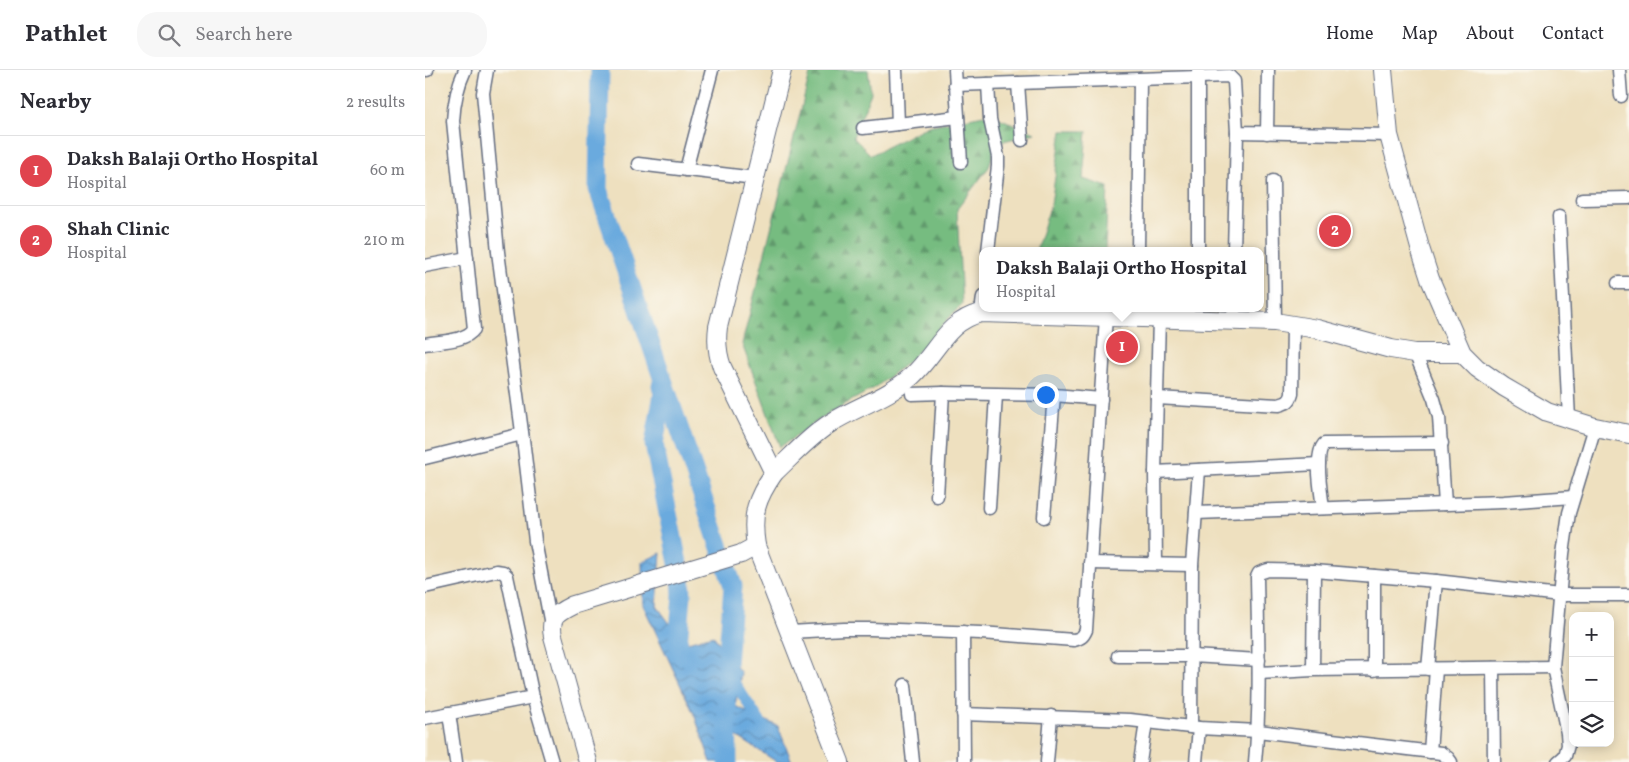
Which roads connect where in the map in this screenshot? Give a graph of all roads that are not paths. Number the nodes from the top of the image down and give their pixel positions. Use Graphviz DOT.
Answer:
graph roads {
  1 [pos="465,70"];
  2 [pos="487,70"];
  3 [pos="712,70"];
  4 [pos="782,70"];
  5 [pos="896,70"];
  6 [pos="955,70"];
  7 [pos="1268,70"];
  8 [pos="1383,70"];
  9 [pos="1619,70"];
  10 [pos="1198,74"];
  11 [pos="1140,79"];
  12 [pos="1018,83"];
  13 [pos="988,84"];
  14 [pos="955,85"];
  15 [pos="1621,96"];
  16 [pos="958,117"];
  17 [pos="898,124"];
  18 [pos="863,128"];
  19 [pos="1237,132"];
  20 [pos="1267,132"];
  21 [pos="1389,135"];
  22 [pos="1022,140"];
  23 [pos="961,162"];
  24 [pos="638,164"];
  25 [pos="686,170"];
  26 [pos="755,178"];
  27 [pos="1273,181"];
  28 [pos="1629,198"];
  29 [pos="1582,199"];
  30 [pos="1559,218"];
  31 [pos="988,247"];
  32 [pos="1138,247"];
  33 [pos="1198,247"];
  34 [pos="1234,247"];
  35 [pos="467,258"];
  36 [pos="425,266"];
  37 [pos="979,307"];
  38 [pos="1062,312"];
  39 [pos="1136,312"];
  40 [pos="1199,314"];
  41 [pos="1234,315"];
  42 [pos="1107,316"];
  43 [pos="1159,318"];
  44 [pos="1275,322"];
  45 [pos="1293,324"];
  46 [pos="425,344"];
  47 [pos="1415,353"];
  48 [pos="1462,353"];
  49 [pos="943,393"];
  50 [pos="912,394"];
  51 [pos="996,395"];
  52 [pos="1054,395"];
  53 [pos="1157,398"];
  54 [pos="1101,399"];
  55 [pos="1569,419"];
  56 [pos="1595,427"];
  57 [pos="522,434"];
  58 [pos="1629,434"];
  59 [pos="1442,443"];
  60 [pos="425,458"];
  61 [pos="1319,464"];
  62 [pos="1199,470"];
  63 [pos="1155,472"];
  64 [pos="774,473"];
  65 [pos="937,496"];
  66 [pos="1573,497"];
  67 [pos="1445,504"];
  68 [pos="989,508"];
  69 [pos="1323,508"];
  70 [pos="1196,512"];
  71 [pos="1044,517"];
  72 [pos="749,550"];
  73 [pos="1090,563"];
  74 [pos="1156,564"];
  75 [pos="1192,565"];
  76 [pos="1314,571"];
  77 [pos="1374,576"];
  78 [pos="1435,581"];
  79 [pos="425,587"];
  80 [pos="1560,595"];
  81 [pos="1629,595"];
  82 [pos="551,625"];
  83 [pos="789,632"];
  84 [pos="963,632"];
  85 [pos="1118,656"];
  86 [pos="1192,656"];
  87 [pos="1259,660"];
  88 [pos="1553,667"];
  89 [pos="1493,668"];
  90 [pos="1432,669"];
  91 [pos="1313,670"];
  92 [pos="1374,670"];
  93 [pos="1259,673"];
  94 [pos="905,685"];
  95 [pos="533,697"];
  96 [pos="449,713"];
  97 [pos="963,714"];
  98 [pos="1051,716"];
  99 [pos="425,718"];
  100 [pos="1146,722"];
  101 [pos="1195,728"];
  102 [pos="1258,732"];
  103 [pos="1430,752"];
  104 [pos="456,762"];
  105 [pos="552,762"];
  106 [pos="588,762"];
  107 [pos="840,762"];
  108 [pos="913,762"];
  109 [pos="964,762"];
  110 [pos="1047,762"];
  111 [pos="1139,762"];
  112 [pos="1196,762"];
  113 [pos="1255,762"];
  114 [pos="1451,762"];
  115 [pos="1494,762"];
  116 [pos="1558,762"];
  1 -- 35 [label="street"];
  2 -- 57 [label="street"];
  3 -- 25 [label="street"];
  4 -- 26 [label="street"];
  5 -- 17 [label="street"];
  6 -- 14 [label="street"];
  7 -- 20 [label="street"];
  8 -- 21 [label="street"];
  9 -- 15 [label="street"];
  10 -- 11 [label="street"];
  10 -- 19 [label="street"];
  10 -- 33 [label="street"];
  11 -- 12 [label="street"];
  11 -- 32 [label="street"];
  12 -- 13 [label="street"];
  12 -- 22 [label="street"];
  13 -- 14 [label="street"];
  13 -- 31 [label="street"];
  14 -- 16 [label="street"];
  16 -- 17 [label="street"];
  16 -- 23 [label="street"];
  17 -- 18 [label="street"];
  19 -- 20 [label="street"];
  19 -- 34 [label="street"];
  20 -- 21 [label="street"];
  21 -- 48 [label="street"];
  24 -- 25 [label="street"];
  25 -- 26 [label="street"];
  26 -- 64 [label="street"];
  27 -- 44 [label="street"];
  28 -- 29 [label="street"];
  30 -- 55 [label="street"];
  35 -- 36 [label="street"];
  35 -- 46 [label="street"];
  37 -- 64 [label="street"];
  38 -- 42 [label="street"];
  39 -- 42 [label="street"];
  39 -- 43 [label="street"];
  40 -- 41 [label="street"];
  40 -- 43 [label="street"];
  41 -- 44 [label="street"];
  42 -- 54 [label="street"];
  43 -- 53 [label="street"];
  44 -- 45 [label="street"];
  45 -- 47 [label="street"];
  45 -- 53 [label="street"];
  47 -- 48 [label="street"];
  47 -- 59 [label="street"];
  48 -- 55 [label="street"];
  49 -- 50 [label="street"];
  49 -- 51 [label="street"];
  49 -- 65 [label="street"];
  51 -- 52 [label="street"];
  51 -- 68 [label="street"];
  52 -- 54 [label="street"];
  52 -- 71 [label="street"];
  53 -- 63 [label="street"];
  54 -- 73 [label="street"];
  55 -- 56 [label="street"];
  56 -- 58 [label="street"];
  56 -- 66 [label="street"];
  57 -- 60 [label="street"];
  57 -- 82 [label="street"];
  59 -- 61 [label="street"];
  59 -- 67 [label="street"];
  61 -- 62 [label="street"];
  61 -- 69 [label="street"];
  62 -- 63 [label="street"];
  62 -- 70 [label="street"];
  63 -- 74 [label="street"];
  64 -- 72 [label="street"];
  66 -- 67 [label="street"];
  66 -- 80 [label="street"];
  67 -- 69 [label="street"];
  69 -- 70 [label="street"];
  70 -- 75 [label="street"];
  72 -- 82 [label="street"];
  72 -- 83 [label="street"];
  73 -- 74 [label="street"];
  73 -- 84 [label="street"];
  74 -- 75 [label="street"];
  75 -- 86 [label="street"];
  76 -- 77 [label="street"];
  76 -- 87 [label="street"];
  76 -- 91 [label="street"];
  77 -- 78 [label="street"];
  77 -- 92 [label="street"];
  78 -- 80 [label="street"];
  78 -- 90 [label="street"];
  79 -- 95 [label="street"];
  80 -- 81 [label="street"];
  80 -- 88 [label="street"];
  82 -- 106 [label="street"];
  83 -- 84 [label="street"];
  83 -- 107 [label="street"];
  84 -- 97 [label="street"];
  85 -- 86 [label="street"];
  86 -- 87 [label="street"];
  86 -- 101 [label="street"];
  87 -- 93 [label="street"];
  88 -- 89 [label="street"];
  88 -- 116 [label="street"];
  89 -- 90 [label="street"];
  89 -- 115 [label="street"];
  90 -- 92 [label="street"];
  90 -- 103 [label="street"];
  91 -- 92 [label="street"];
  91 -- 93 [label="street"];
  93 -- 102 [label="street"];
  94 -- 108 [label="street"];
  95 -- 96 [label="street"];
  95 -- 105 [label="street"];
  96 -- 99 [label="street"];
  96 -- 104 [label="street"];
  97 -- 98 [label="street"];
  97 -- 109 [label="street"];
  98 -- 100 [label="street"];
  98 -- 110 [label="street"];
  100 -- 101 [label="street"];
  100 -- 111 [label="street"];
  101 -- 102 [label="street"];
  101 -- 112 [label="street"];
  102 -- 103 [label="street"];
  102 -- 113 [label="street"];
  103 -- 114 [label="street"];
}
